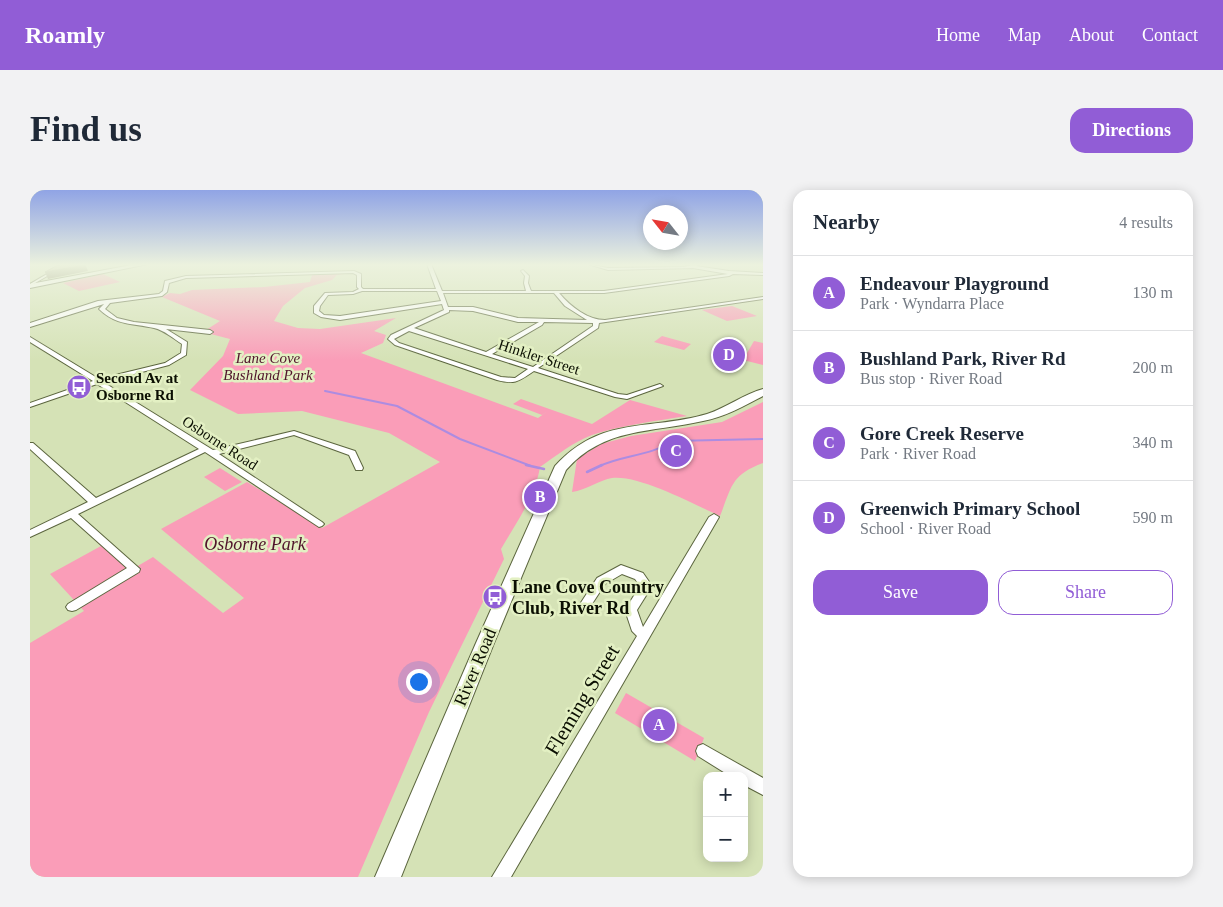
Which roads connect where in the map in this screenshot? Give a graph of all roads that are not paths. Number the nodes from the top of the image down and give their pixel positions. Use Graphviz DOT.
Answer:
graph roads {
  1 [pos="157,296"];
  2 [pos="326,296"];
  3 [pos="442,296"];
  4 [pos="559,296"];
  5 [pos="763,298"];
  6 [pos="107,303"];
  7 [pos="445,305"];
  8 [pos="542,320"];
  9 [pos="594,321"];
  10 [pos="30,325"];
  11 [pos="157,326"];
  12 [pos="410,329"];
  13 [pos="210,332"];
  14 [pos="30,339"];
  15 [pos="486,354"];
  16 [pos="533,369"];
  17 [pos="98,381"];
  18 [pos="660,386"];
  19 [pos="763,392"];
  20 [pos="30,406"];
  21 [pos="30,444"];
  22 [pos="208,451"];
  23 [pos="359,468"];
  24 [pos="95,503"];
  25 [pos="72,514"];
  26 [pos="714,517"];
  27 [pos="319,524"];
  28 [pos="30,534"];
  29 [pos="586,604"];
  30 [pos="72,607"];
  31 [pos="644,634"];
  32 [pos="703,751"];
  33 [pos="737,772"];
  34 [pos="748,778"];
  35 [pos="763,787"];
  36 [pos="388,877"];
  37 [pos="501,877"];
  1 -- 6 [label="street"];
  2 -- 7 [label="street"];
  3 -- 7 [label="street"];
  4 -- 9 [label="street"];
  5 -- 9 [label="street"];
  6 -- 10 [label="street"];
  6 -- 11 [label="street"];
  7 -- 8 [label="street"];
  7 -- 12 [label="street"];
  8 -- 9 [label="street"];
  8 -- 15 [label="street"];
  9 -- 16 [label="street"];
  11 -- 13 [label="street"];
  11 -- 17 [label="street"];
  12 -- 15 [label="street, Hinkler Street"];
  12 -- 16 [label="street"];
  14 -- 17 [label="street, Osborne Road"];
  15 -- 16 [label="street, Hinkler Street"];
  16 -- 18 [label="street, Hinkler Street"];
  17 -- 20 [label="street"];
  17 -- 22 [label="street, Osborne Road"];
  19 -- 36 [label="main road, River Road"];
  21 -- 24 [label="street"];
  22 -- 23 [label="street"];
  22 -- 24 [label="street"];
  22 -- 27 [label="street, Osborne Road"];
  24 -- 25 [label="street"];
  25 -- 28 [label="street"];
  25 -- 30 [label="street"];
  26 -- 31 [label="street, Fleming Street"];
  29 -- 31 [label="street"];
  31 -- 37 [label="street, Fleming Street"];
  32 -- 33 [label="street"];
  34 -- 35 [label="street"];
}
